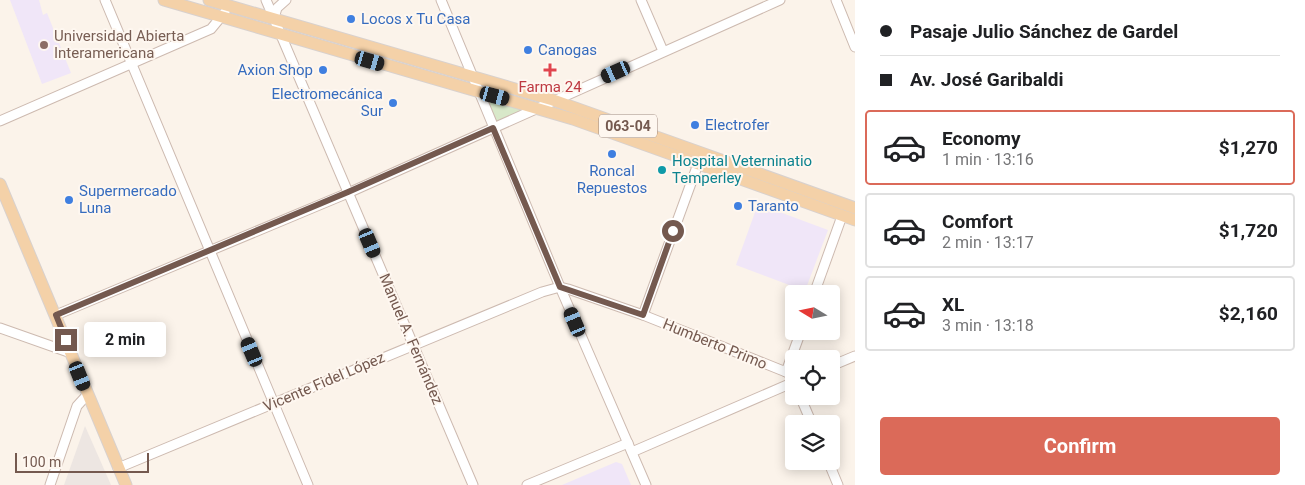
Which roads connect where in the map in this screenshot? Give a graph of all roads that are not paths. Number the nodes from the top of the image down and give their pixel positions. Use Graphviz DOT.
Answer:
graph roads {
  1 [pos="105,0"];
  2 [pos="164,0"];
  3 [pos="209,0"];
  4 [pos="266,0"];
  5 [pos="286,0"];
  6 [pos="441,0"];
  7 [pos="641,0"];
  8 [pos="780,0"];
  9 [pos="836,0"];
  10 [pos="228,6"];
  11 [pos="222,18"];
  12 [pos="274,18"];
  13 [pos="280,34"];
  14 [pos="855,48"];
  15 [pos="663,51"];
  16 [pos="130,65"];
  17 [pos="473,78"];
  18 [pos="479,92"];
  19 [pos="553,100"];
  20 [pos="537,108"];
  21 [pos="0,121"];
  22 [pos="493,128"];
  23 [pos="698,164"];
  24 [pos="0,184"];
  25 [pos="348,192"];
  26 [pos="855,208"];
  27 [pos="842,216"];
  28 [pos="855,220"];
  29 [pos="209,251"];
  30 [pos="817,285"];
  31 [pos="560,287"];
  32 [pos="56,315"];
  33 [pos="643,315"];
  34 [pos="0,328"];
  35 [pos="413,345"];
  36 [pos="71,353"];
  37 [pos="855,356"];
  38 [pos="840,362"];
  39 [pos="785,372"];
  40 [pos="785,386"];
  41 [pos="88,394"];
  42 [pos="273,403"];
  43 [pos="628,443"];
  44 [pos="632,452"];
  45 [pos="118,468"];
  46 [pos="832,470"];
  47 [pos="50,485"];
  48 [pos="126,485"];
  49 [pos="308,485"];
  50 [pos="473,485"];
  51 [pos="527,485"];
  52 [pos="646,485"];
  53 [pos="838,485"];
  1 -- 16 [label="street"];
  2 -- 11 [label="main road, 063-04"];
  3 -- 10 [label="main road, 063-04"];
  4 -- 12 [label="street, Manuel A. Fernández"];
  5 -- 12 [label="street"];
  6 -- 17 [label="street"];
  7 -- 15 [label="street"];
  8 -- 15 [label="street"];
  9 -- 14 [label="street"];
  10 -- 11 [label="street"];
  10 -- 12 [label="main road, 063-04"];
  11 -- 13 [label="main road, 063-04"];
  11 -- 16 [label="street"];
  12 -- 13 [label="street, Manuel A. Fernández"];
  12 -- 17 [label="main road, 063-04"];
  13 -- 18 [label="main road, 063-04"];
  13 -- 25 [label="street, Manuel A. Fernández"];
  15 -- 19 [label="street"];
  16 -- 21 [label="street"];
  16 -- 29 [label="street"];
  17 -- 18 [label="street"];
  17 -- 19 [label="main road, 063-04"];
  18 -- 20 [label="main road, 063-04"];
  18 -- 22 [label="street"];
  19 -- 20 [label="street"];
  19 -- 26 [label="main road, 063-04"];
  20 -- 22 [label="street"];
  20 -- 23 [label="main road, 063-04"];
  22 -- 25 [label="street"];
  22 -- 31 [label="street"];
  23 -- 27 [label="main road, 063-04"];
  23 -- 33 [label="street"];
  24 -- 32 [label="main road"];
  25 -- 29 [label="street"];
  25 -- 35 [label="street, Manuel A. Fernández"];
  27 -- 28 [label="main road, 063-04"];
  27 -- 30 [label="street"];
  29 -- 32 [label="street"];
  29 -- 42 [label="street"];
  31 -- 33 [label="street, Humberto Primo"];
  31 -- 35 [label="street, Vicente Fidel López"];
  31 -- 43 [label="street"];
  32 -- 36 [label="main road"];
  33 -- 39 [label="street, Humberto Primo"];
  34 -- 36 [label="street"];
  35 -- 42 [label="street, Vicente Fidel López"];
  35 -- 50 [label="street, Manuel A. Fernández"];
  36 -- 41 [label="main road"];
  37 -- 38 [label="street"];
  40 -- 44 [label="street"];
  41 -- 45 [label="main road"];
  41 -- 47 [label="street"];
  42 -- 45 [label="street, Vicente Fidel López"];
  42 -- 49 [label="street"];
  43 -- 44 [label="street"];
  43 -- 51 [label="street"];
  44 -- 52 [label="street"];
  45 -- 48 [label="main road"];
  46 -- 53 [label="street"];
}
